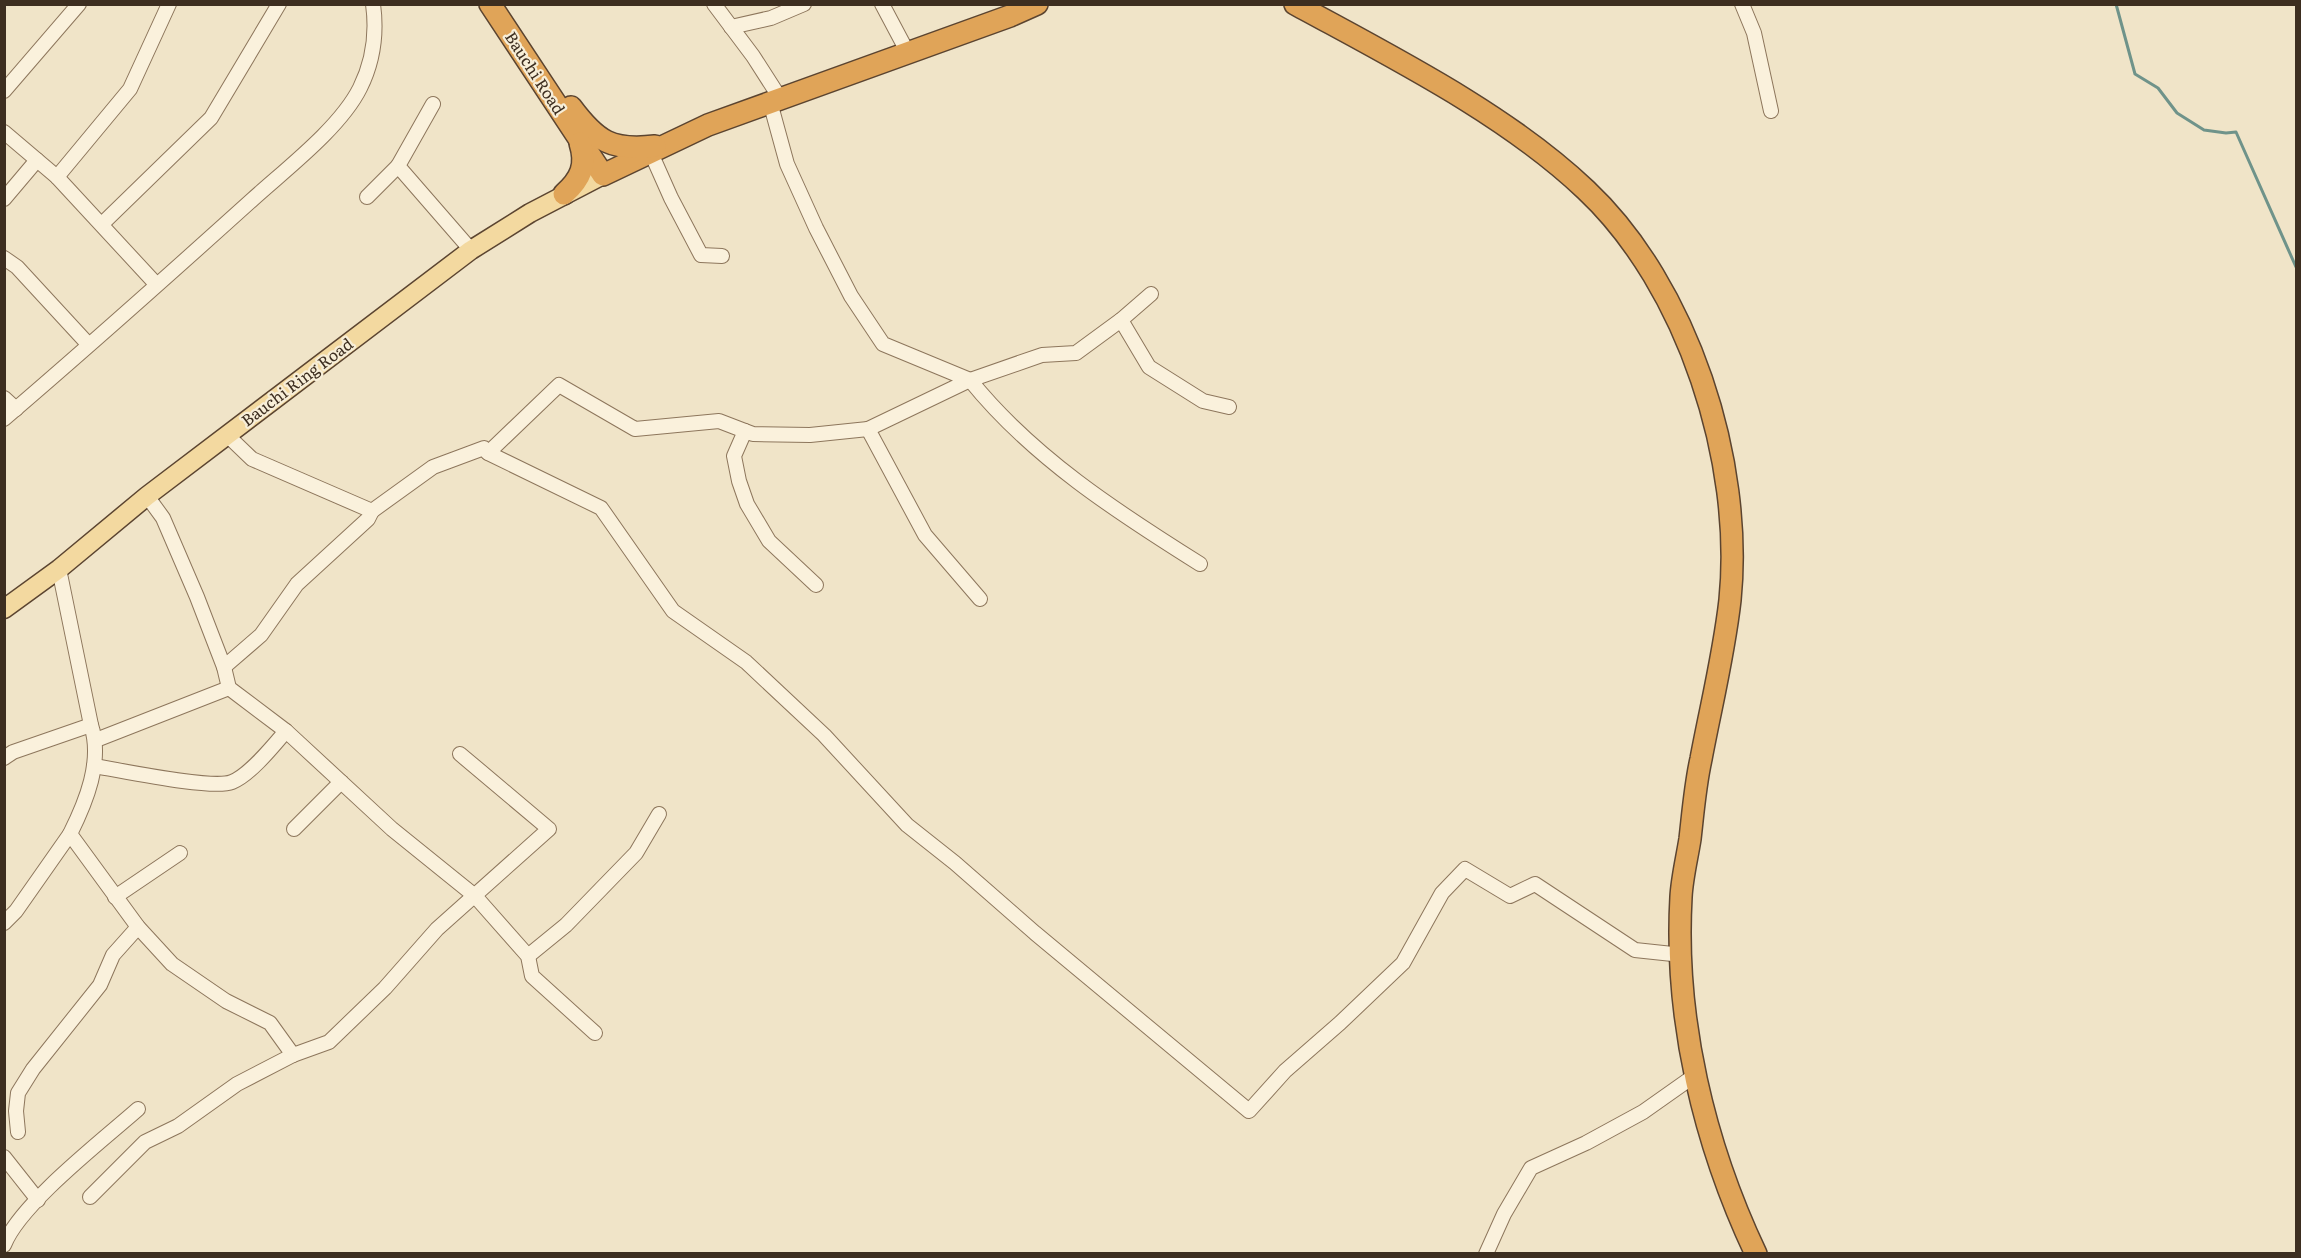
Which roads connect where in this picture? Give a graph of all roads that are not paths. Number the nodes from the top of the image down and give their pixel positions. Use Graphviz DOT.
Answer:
graph roads {
  1 [pos="79,4"];
  2 [pos="170,4"];
  3 [pos="279,4"];
  4 [pos="373,4"];
  5 [pos="490,4"];
  6 [pos="502,4"];
  7 [pos="714,4"];
  8 [pos="804,4"];
  9 [pos="882,4"];
  10 [pos="1037,4"];
  11 [pos="1296,4"];
  12 [pos="1742,4"];
  13 [pos="731,27"];
  14 [pos="908,53"];
  15 [pos="4,91"];
  16 [pos="775,100"];
  17 [pos="433,104"];
  18 [pos="1771,111"];
  19 [pos="4,132"];
  20 [pos="580,142"];
  21 [pos="660,149"];
  22 [pos="37,160"];
  23 [pos="398,166"];
  24 [pos="603,176"];
  25 [pos="57,177"];
  26 [pos="564,194"];
  27 [pos="367,197"];
  28 [pos="4,199"];
  29 [pos="102,224"];
  30 [pos="471,250"];
  31 [pos="722,256"];
  32 [pos="4,258"];
  33 [pos="156,284"];
  34 [pos="1150,294"];
  35 [pos="1121,320"];
  36 [pos="88,344"];
  37 [pos="970,380"];
  38 [pos="4,398"];
  39 [pos="1229,407"];
  40 [pos="16,409"];
  41 [pos="4,419"];
  42 [pos="868,429"];
  43 [pos="745,431"];
  44 [pos="227,435"];
  45 [pos="488,453"];
  46 [pos="147,496"];
  47 [pos="372,511"];
  48 [pos="1200,564"];
  49 [pos="58,569"];
  50 [pos="816,585"];
  51 [pos="980,599"];
  52 [pos="4,609"];
  53 [pos="224,668"];
  54 [pos="229,688"];
  55 [pos="91,725"];
  56 [pos="286,731"];
  57 [pos="96,740"];
  58 [pos="460,754"];
  59 [pos="4,758"];
  60 [pos="94,766"];
  61 [pos="341,782"];
  62 [pos="659,814"];
  63 [pos="294,829"];
  64 [pos="70,834"];
  65 [pos="180,853"];
  66 [pos="475,896"];
  67 [pos="115,897"];
  68 [pos="4,923"];
  69 [pos="138,927"];
  70 [pos="1682,955"];
  71 [pos="528,956"];
  72 [pos="595,1033"];
  73 [pos="293,1055"];
  74 [pos="1694,1076"];
  75 [pos="138,1108"];
  76 [pos="18,1132"];
  77 [pos="4,1157"];
  78 [pos="90,1197"];
  79 [pos="38,1200"];
  80 [pos="5,1239"];
  81 [pos="1486,1254"];
  82 [pos="1756,1254"];
  1 -- 15 [label="street"];
  2 -- 25 [label="street"];
  3 -- 29 [label="street"];
  4 -- 33 [label="street"];
  5 -- 20 [label="highway, Bauchi Road"];
  6 -- 21 [label="highway, Bauchi Road"];
  7 -- 13 [label="street"];
  8 -- 13 [label="street"];
  9 -- 14 [label="street"];
  10 -- 14 [label="highway"];
  11 -- 70 [label="highway"];
  12 -- 18 [label="street"];
  13 -- 16 [label="street"];
  14 -- 16 [label="highway"];
  16 -- 21 [label="highway"];
  16 -- 37 [label="street"];
  17 -- 23 [label="street"];
  19 -- 22 [label="street"];
  20 -- 24 [label="highway, Bauchi Road"];
  20 -- 26 [label="highway"];
  21 -- 24 [label="highway"];
  21 -- 31 [label="street"];
  22 -- 25 [label="street"];
  22 -- 28 [label="street"];
  23 -- 27 [label="street"];
  23 -- 30 [label="street"];
  24 -- 26 [label="main road, Bauchi Ring Road"];
  25 -- 29 [label="street"];
  26 -- 30 [label="main road, Bauchi Ring Road"];
  29 -- 33 [label="street"];
  30 -- 44 [label="main road, Bauchi Ring Road"];
  32 -- 36 [label="street"];
  33 -- 36 [label="street"];
  34 -- 35 [label="street"];
  35 -- 37 [label="street"];
  35 -- 39 [label="street"];
  36 -- 40 [label="street"];
  37 -- 42 [label="street"];
  37 -- 48 [label="street"];
  38 -- 40 [label="street"];
  40 -- 41 [label="street"];
  42 -- 43 [label="street"];
  42 -- 51 [label="street"];
  43 -- 45 [label="street"];
  43 -- 50 [label="street"];
  44 -- 46 [label="main road, Bauchi Ring Road"];
  44 -- 47 [label="street"];
  45 -- 47 [label="street"];
  45 -- 70 [label="street"];
  46 -- 49 [label="main road, Bauchi Ring Road"];
  46 -- 53 [label="street"];
  47 -- 53 [label="street"];
  49 -- 52 [label="main road, Bauchi Ring Road"];
  49 -- 55 [label="street"];
  53 -- 54 [label="street"];
  54 -- 56 [label="street"];
  54 -- 57 [label="street"];
  55 -- 57 [label="street"];
  55 -- 59 [label="street"];
  56 -- 60 [label="street"];
  56 -- 61 [label="street"];
  57 -- 60 [label="street"];
  58 -- 66 [label="street"];
  60 -- 64 [label="street"];
  61 -- 63 [label="street"];
  61 -- 66 [label="street"];
  62 -- 71 [label="street"];
  64 -- 67 [label="street"];
  64 -- 68 [label="street"];
  65 -- 67 [label="street"];
  66 -- 71 [label="street"];
  66 -- 73 [label="street"];
  67 -- 69 [label="street"];
  69 -- 73 [label="street"];
  69 -- 76 [label="street"];
  70 -- 74 [label="highway"];
  71 -- 72 [label="street"];
  73 -- 78 [label="street"];
  74 -- 81 [label="street"];
  74 -- 82 [label="highway"];
  75 -- 79 [label="street"];
  77 -- 79 [label="street"];
  79 -- 80 [label="street"];
}
